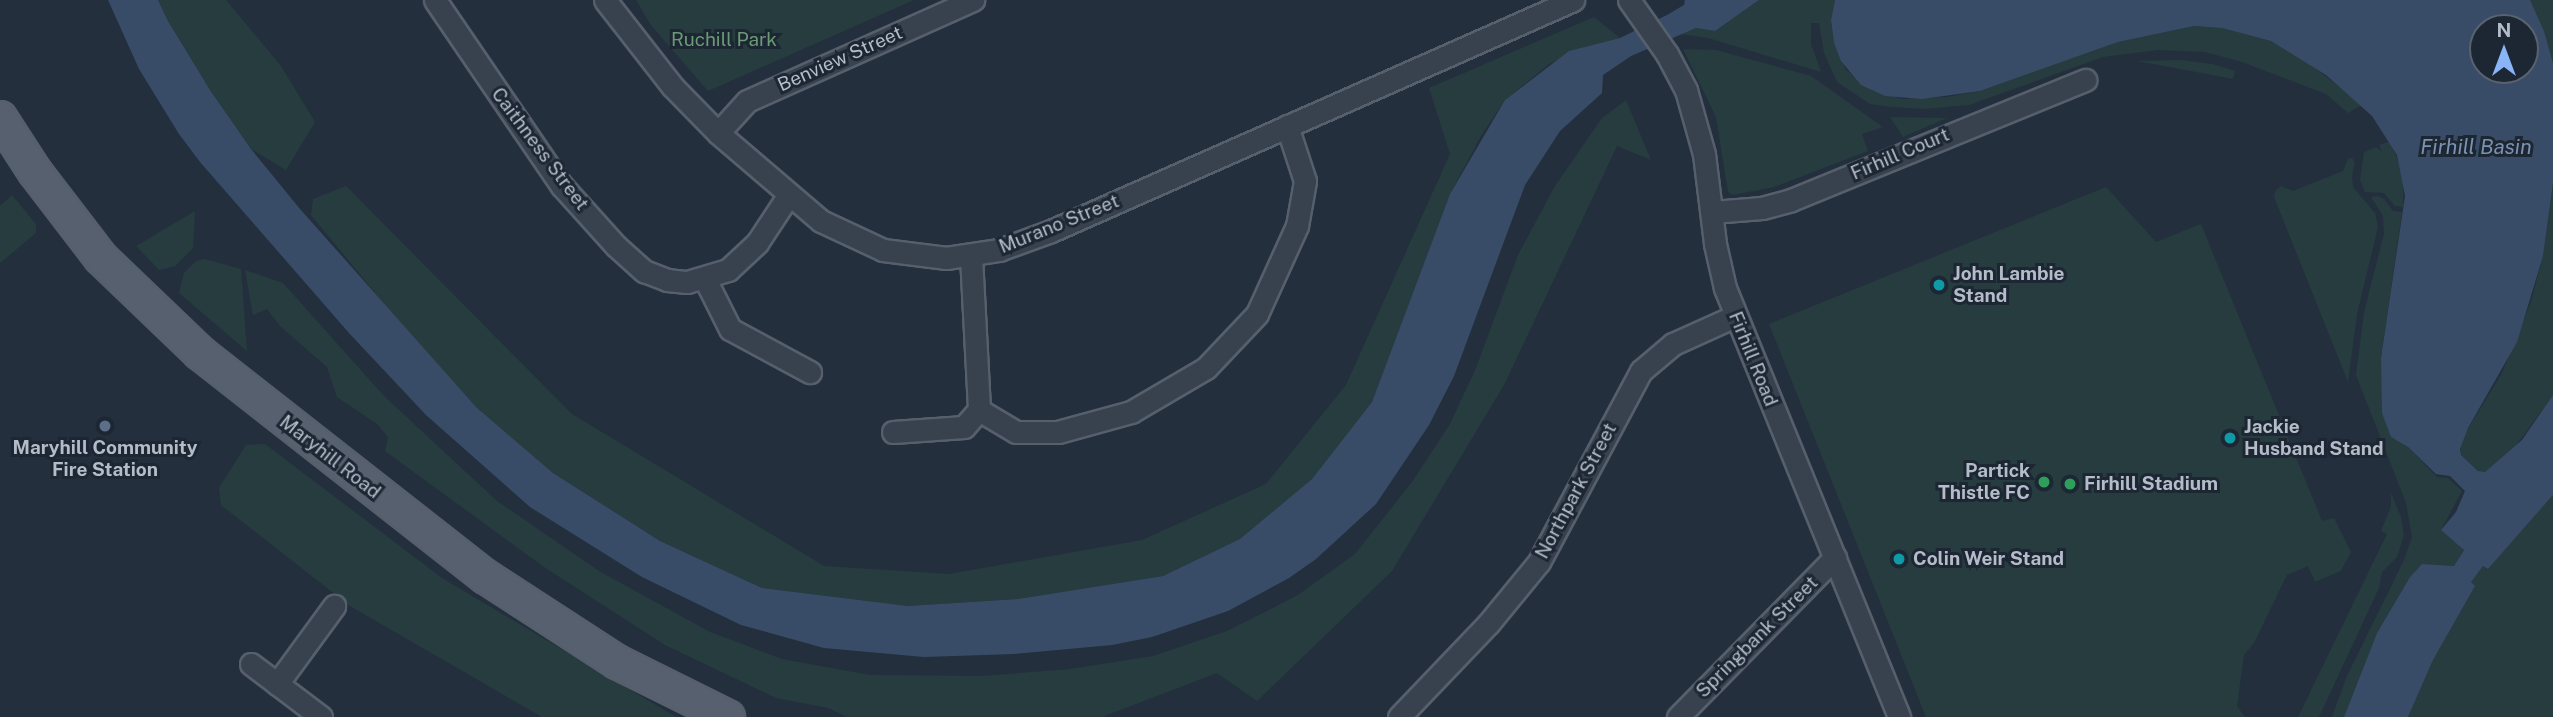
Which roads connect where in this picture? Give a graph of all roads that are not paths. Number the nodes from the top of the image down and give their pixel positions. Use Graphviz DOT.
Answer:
graph roads {
  1 [pos="435,0"];
  2 [pos="606,0"];
  3 [pos="973,0"];
  4 [pos="1573,0"];
  5 [pos="1629,0"];
  6 [pos="2085,80"];
  7 [pos="0,118"];
  8 [pos="1287,126"];
  9 [pos="718,133"];
  10 [pos="788,196"];
  11 [pos="1712,212"];
  12 [pos="971,256"];
  13 [pos="705,279"];
  14 [pos="1735,316"];
  15 [pos="810,372"];
  16 [pos="979,410"];
  17 [pos="893,432"];
  18 [pos="1835,557"];
  19 [pos="334,606"];
  20 [pos="251,664"];
  21 [pos="277,684"];
  22 [pos="321,717"];
  23 [pos="728,717"];
  24 [pos="1399,717"];
  25 [pos="1678,717"];
  26 [pos="1899,717"];
  1 -- 13 [label="street, Caithness Street"];
  2 -- 9 [label="street, Murano Street"];
  3 -- 9 [label="street, Benview Street"];
  4 -- 8 [label="street, Murano Street"];
  5 -- 11 [label="street, Firhill Road"];
  6 -- 11 [label="street, Firhill Court"];
  7 -- 23 [label="main road, Maryhill Road"];
  8 -- 12 [label="street, Murano Street"];
  8 -- 16 [label="street"];
  9 -- 10 [label="street, Murano Street"];
  10 -- 12 [label="street, Murano Street"];
  10 -- 13 [label="street, Caithness Street"];
  11 -- 14 [label="street, Firhill Road"];
  12 -- 16 [label="street"];
  13 -- 15 [label="street"];
  14 -- 18 [label="street, Firhill Road"];
  14 -- 24 [label="street, Northpark Street"];
  16 -- 17 [label="street"];
  18 -- 25 [label="street, Springbank Street"];
  18 -- 26 [label="street, Firhill Road"];
  19 -- 21 [label="street"];
  20 -- 21 [label="street"];
  21 -- 22 [label="street"];
}
